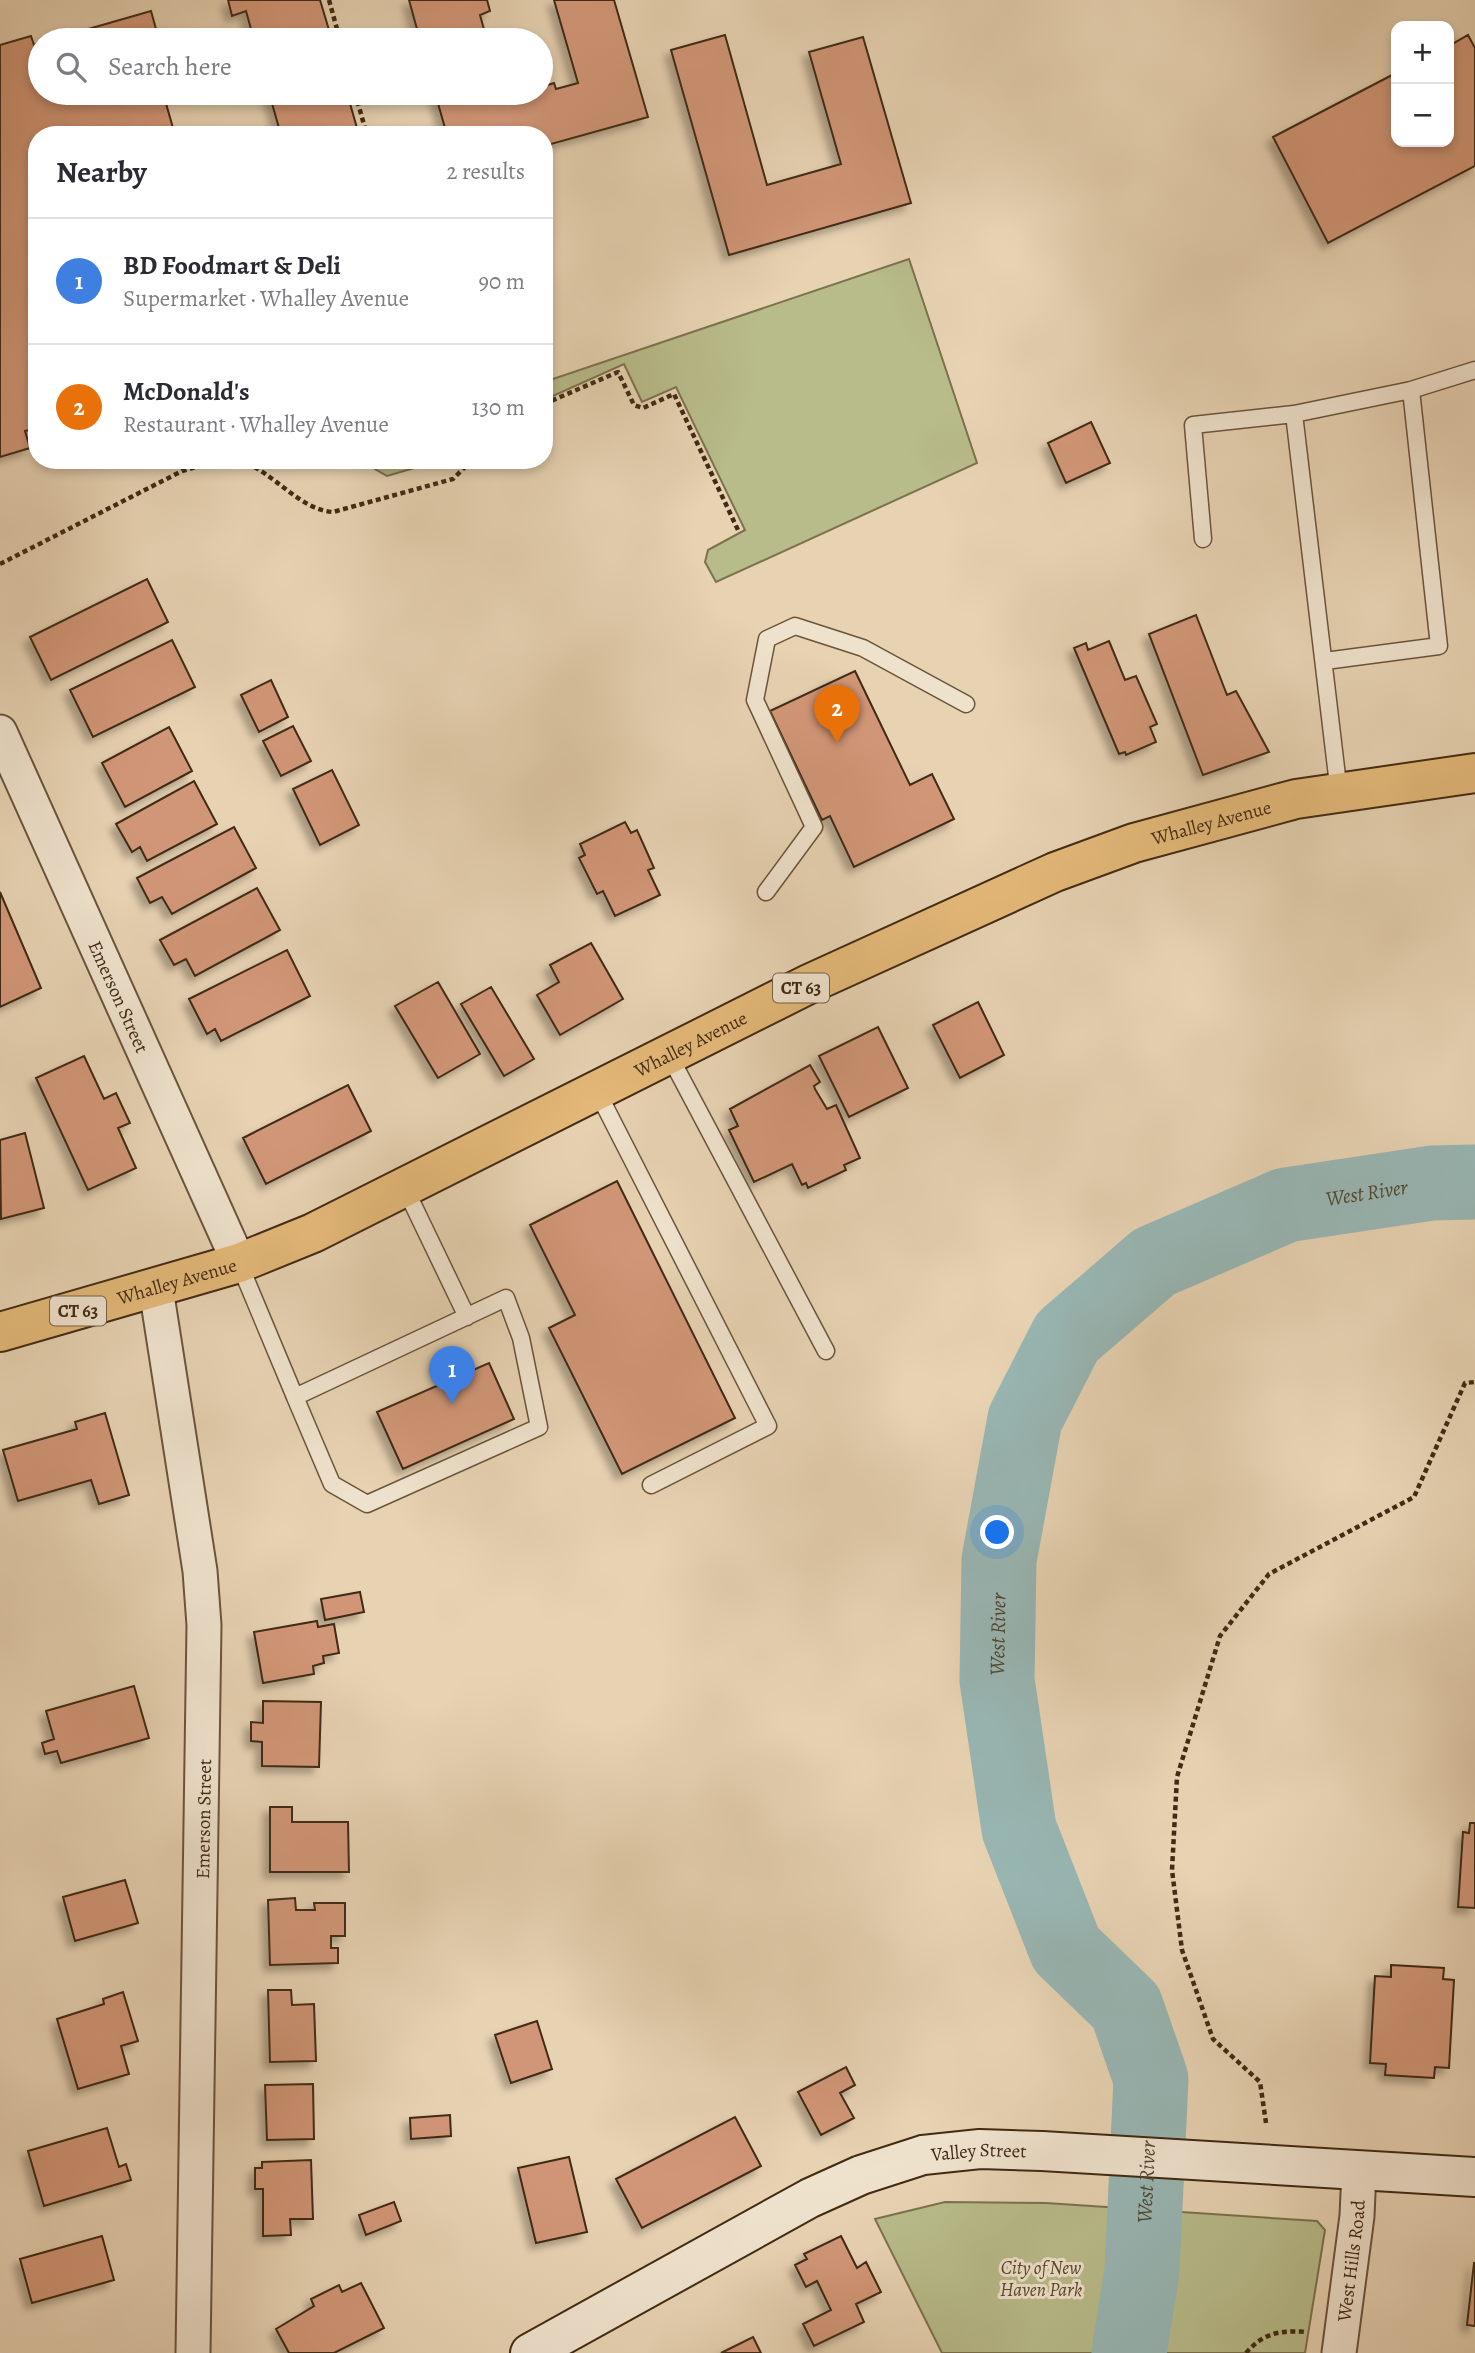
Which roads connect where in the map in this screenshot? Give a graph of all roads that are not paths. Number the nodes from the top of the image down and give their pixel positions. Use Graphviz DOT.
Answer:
graph roads {
  1 [pos="1475,370"];
  2 [pos="1411,390"];
  3 [pos="1294,414"];
  4 [pos="1203,540"];
  5 [pos="1325,661"];
  6 [pos="966,704"];
  7 [pos="0,732"];
  8 [pos="1475,773"];
  9 [pos="1339,793"];
  10 [pos="766,892"];
  11 [pos="669,1055"];
  12 [pos="597,1091"];
  13 [pos="405,1188"];
  14 [pos="239,1263"];
  15 [pos="156,1289"];
  16 [pos="467,1317"];
  17 [pos="0,1332"];
  18 [pos="826,1352"];
  19 [pos="295,1397"];
  20 [pos="651,1485"];
  21 [pos="1359,2169"];
  22 [pos="1475,2178"];
  23 [pos="1340,2344"];
  24 [pos="193,2353"];
  25 [pos="530,2353"];
  1 -- 2 [label="lane"];
  2 -- 3 [label="lane"];
  2 -- 5 [label="lane"];
  3 -- 4 [label="lane"];
  3 -- 5 [label="lane"];
  5 -- 9 [label="lane"];
  6 -- 10 [label="lane"];
  7 -- 14 [label="street, Emerson Street"];
  8 -- 9 [label="main road, Whalley Avenue / CT 63"];
  9 -- 11 [label="main road, Whalley Avenue / CT 63"];
  11 -- 12 [label="main road, Whalley Avenue / CT 63"];
  11 -- 18 [label="lane"];
  12 -- 13 [label="main road, Whalley Avenue / CT 63"];
  12 -- 20 [label="lane"];
  13 -- 14 [label="main road, Whalley Avenue / CT 63"];
  13 -- 16 [label="lane"];
  14 -- 15 [label="main road, Whalley Avenue / CT 63"];
  14 -- 19 [label="lane"];
  15 -- 17 [label="main road, Whalley Avenue / CT 63"];
  15 -- 24 [label="street, Emerson Street"];
  16 -- 19 [label="lane"];
  16 -- 19 [label="lane"];
  21 -- 22 [label="street, Valley Street"];
  21 -- 23 [label="street, West Hills Road"];
  21 -- 25 [label="street, Valley Street"];
}
